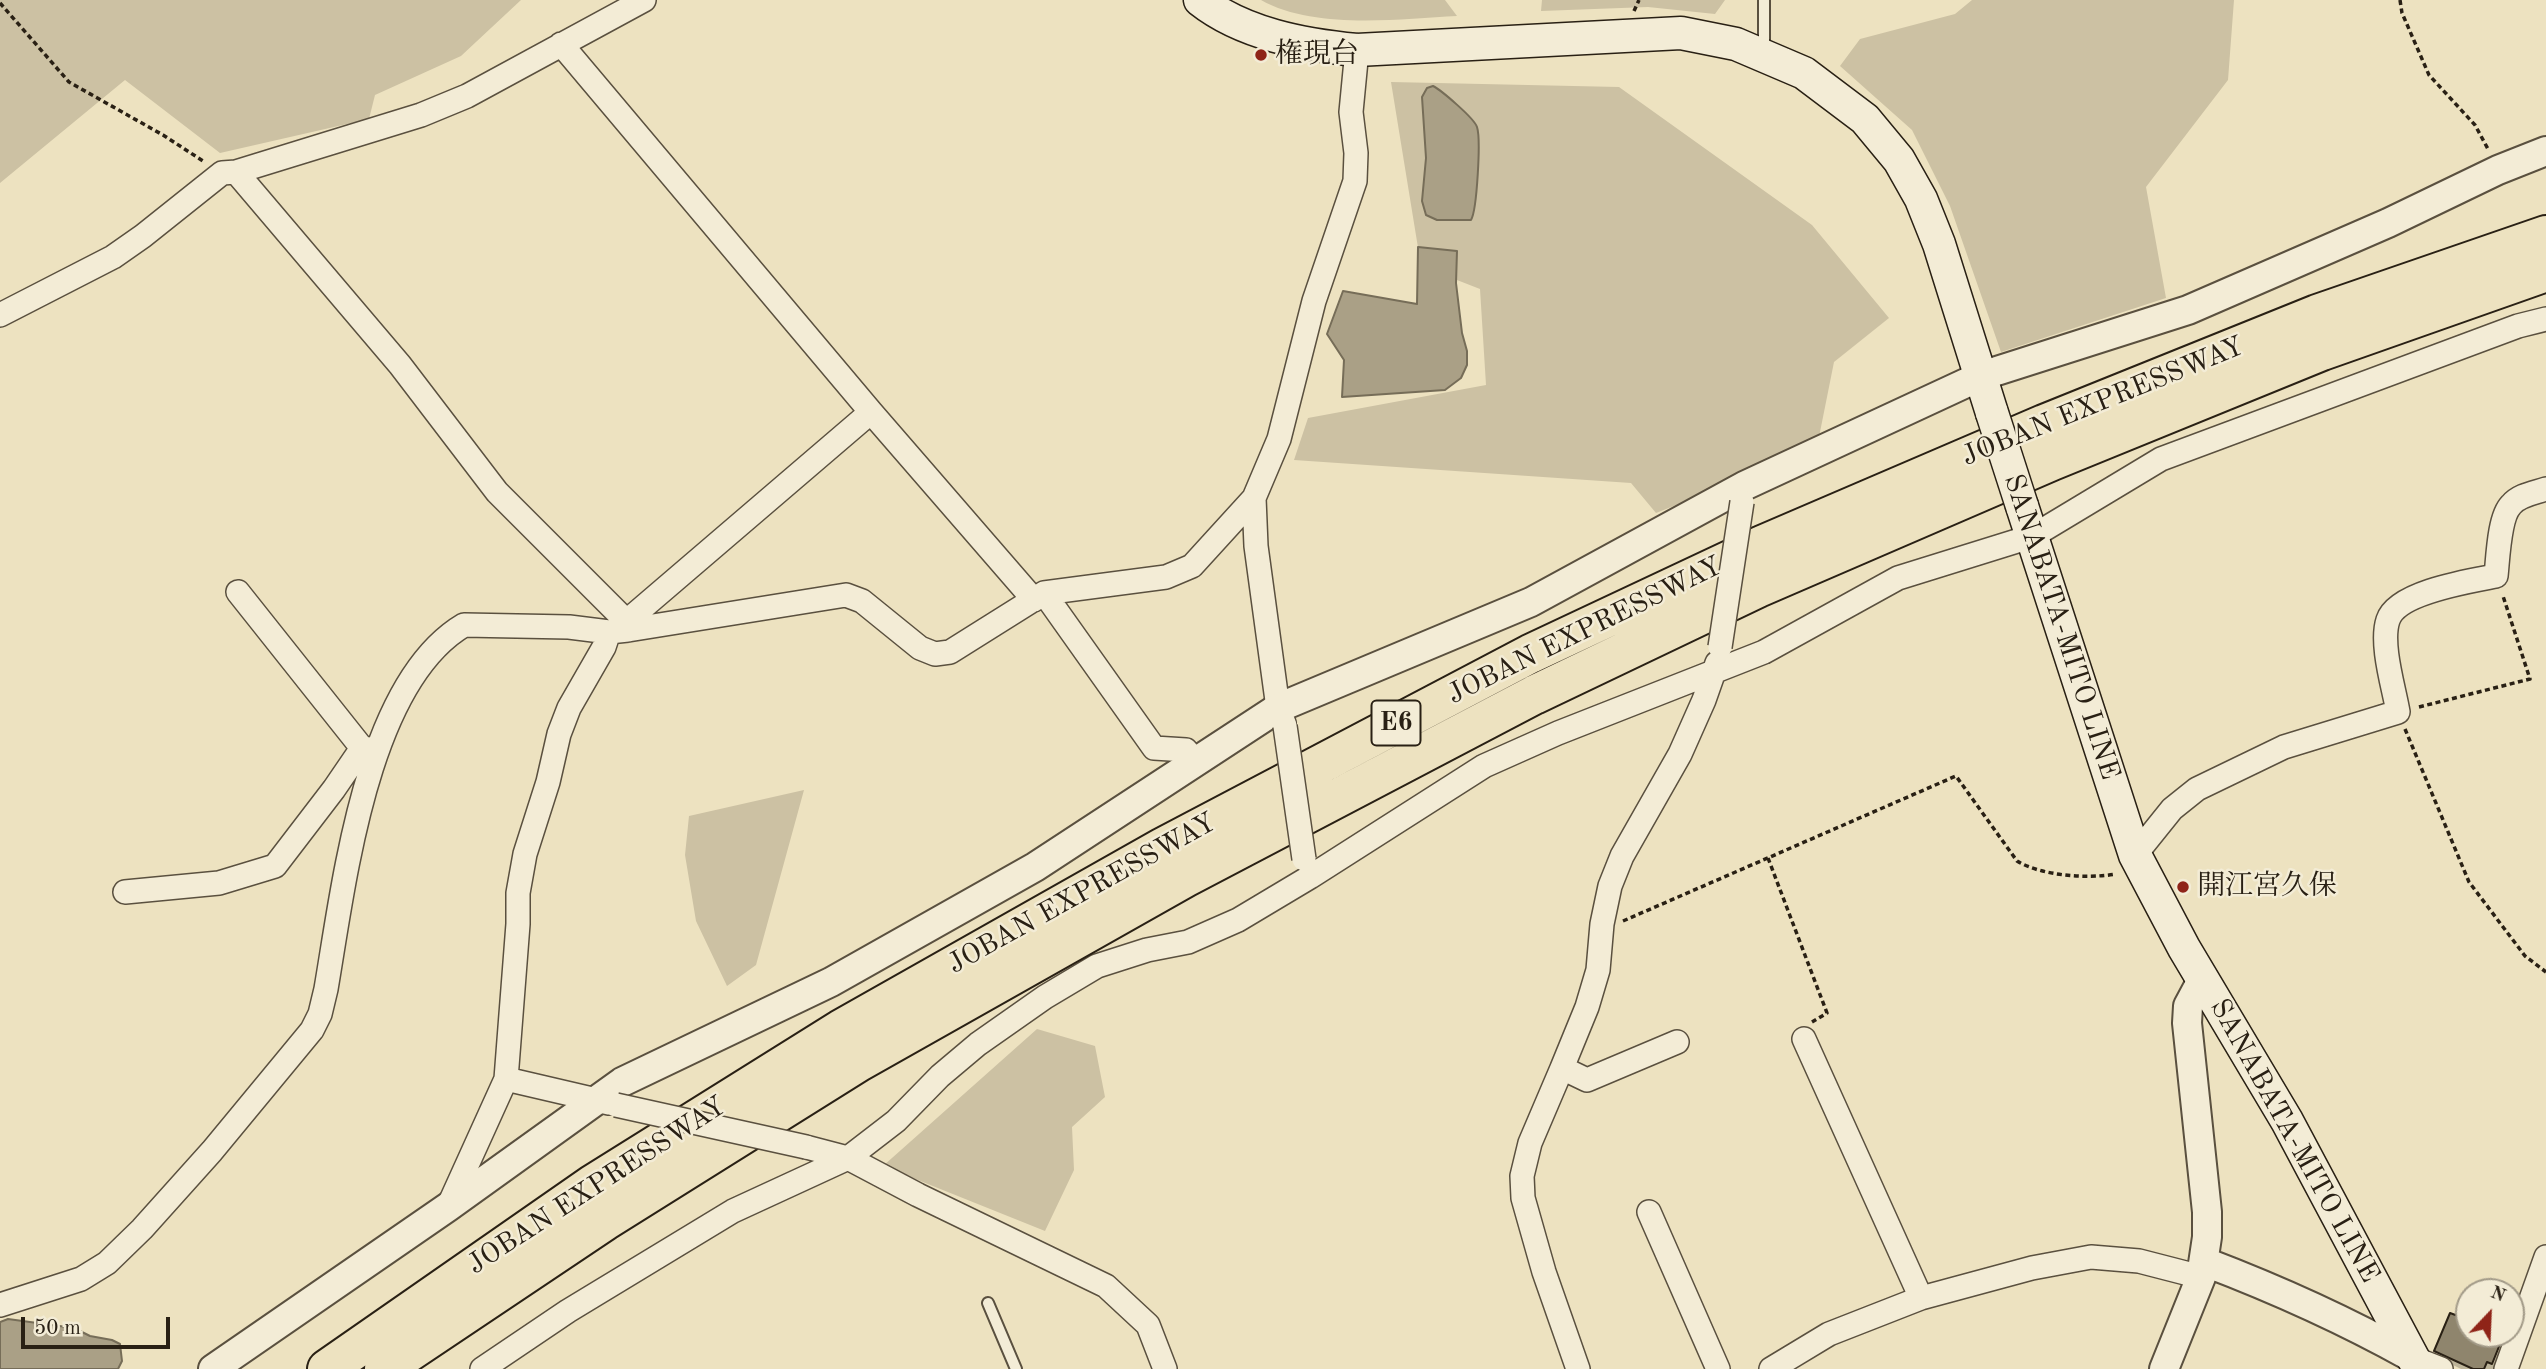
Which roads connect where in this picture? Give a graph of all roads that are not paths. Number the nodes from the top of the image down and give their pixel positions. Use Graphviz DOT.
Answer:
graph roads {
  1 [pos="644,0"];
  2 [pos="1200,0"];
  3 [pos="1764,0"];
  4 [pos="561,44"];
  5 [pos="1357,50"];
  6 [pos="1765,55"];
  7 [pos="2546,151"];
  8 [pos="229,173"];
  9 [pos="2546,235"];
  10 [pos="2546,272"];
  11 [pos="0,315"];
  12 [pos="2546,320"];
  13 [pos="1981,376"];
  14 [pos="871,412"];
  15 [pos="2546,489"];
  16 [pos="1743,494"];
  17 [pos="1254,498"];
  18 [pos="2033,536"];
  19 [pos="238,592"];
  20 [pos="1039,597"];
  21 [pos="619,631"];
  22 [pos="1715,670"];
  23 [pos="1281,717"];
  24 [pos="370,749"];
  25 [pos="1196,762"];
  26 [pos="2138,862"];
  27 [pos="1307,868"];
  28 [pos="125,892"];
  29 [pos="2203,978"];
  30 [pos="1804,1039"];
  31 [pos="1677,1042"];
  32 [pos="1562,1068"];
  33 [pos="506,1079"];
  34 [pos="606,1102"];
  35 [pos="848,1158"];
  36 [pos="448,1207"];
  37 [pos="1649,1212"];
  38 [pos="2546,1257"];
  39 [pos="2203,1270"];
  40 [pos="1921,1298"];
  41 [pos="988,1303"];
  42 [pos="0,1305"];
  43 [pos="2424,1365"];
  44 [pos="213,1369"];
  45 [pos="327,1369"];
  46 [pos="384,1369"];
  47 [pos="482,1369"];
  48 [pos="1016,1369"];
  49 [pos="1165,1369"];
  50 [pos="1578,1369"];
  51 [pos="1718,1369"];
  52 [pos="1771,1369"];
  53 [pos="2164,1369"];
  54 [pos="2506,1369"];
  1 -- 4 [label="street"];
  2 -- 5 [label="main road, SANABATA-MITO LINE"];
  3 -- 6 [label="lane"];
  4 -- 8 [label="street"];
  4 -- 14 [label="street"];
  5 -- 6 [label="main road, SANABATA-MITO LINE"];
  5 -- 17 [label="street"];
  6 -- 13 [label="main road, SANABATA-MITO LINE"];
  7 -- 13 [label="street"];
  8 -- 11 [label="street"];
  8 -- 21 [label="street"];
  9 -- 45 [label="highway, JOBAN EXPRESSWAY / E6"];
  10 -- 46 [label="highway, JOBAN EXPRESSWAY / E6"];
  12 -- 18 [label="street"];
  13 -- 16 [label="street"];
  13 -- 18 [label="main road, SANABATA-MITO LINE, bridge"];
  14 -- 20 [label="street"];
  14 -- 21 [label="street"];
  15 -- 26 [label="street"];
  16 -- 22 [label="street, bridge"];
  16 -- 23 [label="street"];
  17 -- 20 [label="street"];
  17 -- 23 [label="street"];
  18 -- 22 [label="street"];
  18 -- 26 [label="main road, SANABATA-MITO LINE"];
  19 -- 24 [label="street"];
  20 -- 21 [label="street"];
  20 -- 25 [label="street"];
  21 -- 24 [label="street"];
  21 -- 33 [label="street"];
  22 -- 27 [label="street"];
  22 -- 32 [label="street"];
  23 -- 25 [label="street"];
  23 -- 27 [label="street, bridge"];
  24 -- 28 [label="street"];
  24 -- 42 [label="street"];
  25 -- 34 [label="street"];
  26 -- 29 [label="main road, SANABATA-MITO LINE"];
  27 -- 35 [label="street"];
  29 -- 39 [label="street"];
  29 -- 43 [label="main road, SANABATA-MITO LINE"];
  30 -- 40 [label="street"];
  31 -- 32 [label="street"];
  32 -- 50 [label="street"];
  33 -- 34 [label="street"];
  33 -- 36 [label="street"];
  34 -- 35 [label="street, bridge"];
  34 -- 36 [label="street"];
  35 -- 47 [label="street"];
  35 -- 49 [label="street"];
  36 -- 44 [label="street"];
  37 -- 51 [label="street"];
  38 -- 54 [label="street"];
  39 -- 40 [label="street"];
  39 -- 43 [label="street"];
  39 -- 53 [label="street"];
  40 -- 52 [label="street"];
  41 -- 48 [label="lane"];
}
